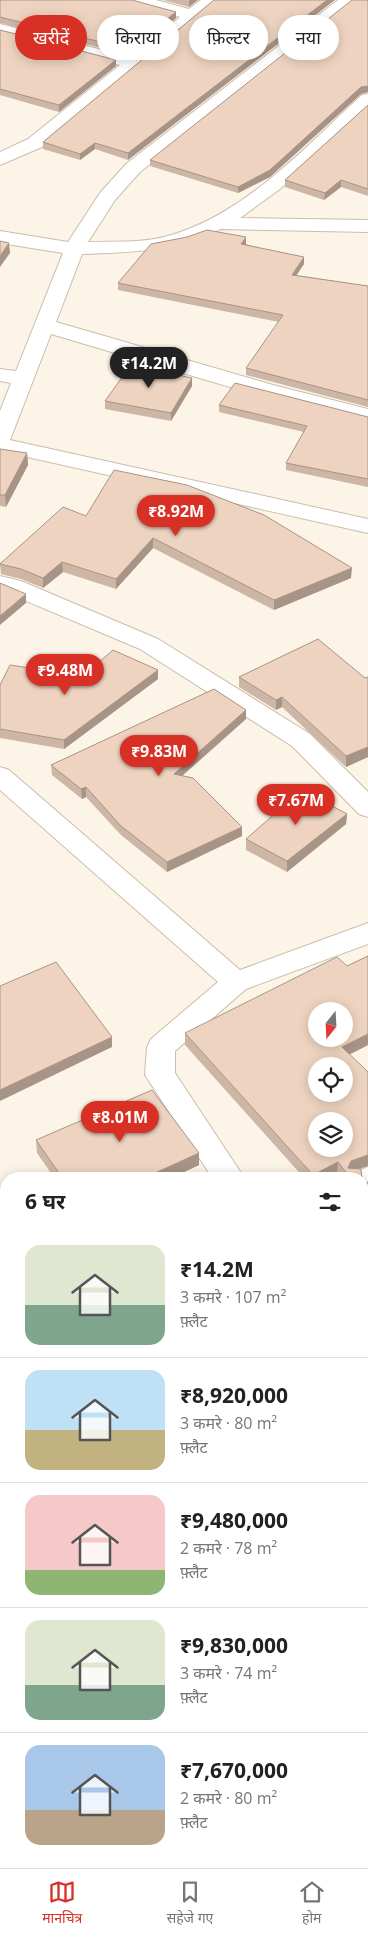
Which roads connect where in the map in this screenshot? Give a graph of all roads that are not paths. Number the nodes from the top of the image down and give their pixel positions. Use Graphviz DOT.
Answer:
graph roads {
  1 [pos="138,0"];
  2 [pos="211,0"];
  3 [pos="349,0"];
  4 [pos="192,15"];
  5 [pos="189,17"];
  6 [pos="0,28"];
  7 [pos="133,63"];
  8 [pos="368,99"];
  9 [pos="0,159"];
  10 [pos="220,223"];
  11 [pos="368,226"];
  12 [pos="0,237"];
  13 [pos="74,249"];
  14 [pos="43,325"];
  15 [pos="0,375"];
  16 [pos="23,378"];
  17 [pos="368,416"];
  18 [pos="0,439"];
  19 [pos="0,444"];
  20 [pos="368,526"];
  21 [pos="0,583"];
  22 [pos="0,776"];
  23 [pos="368,808"];
  24 [pos="368,933"];
  25 [pos="236,982"];
  26 [pos="225,1172"];
  1 -- 4 [label="street"];
  2 -- 4 [label="street"];
  3 -- 13 [label="street"];
  5 -- 7 [label="street"];
  6 -- 7 [label="street"];
  7 -- 9 [label="street"];
  8 -- 10 [label="street"];
  10 -- 11 [label="street"];
  10 -- 13 [label="street"];
  12 -- 13 [label="street"];
  13 -- 14 [label="street"];
  14 -- 16 [label="street"];
  14 -- 17 [label="street"];
  15 -- 16 [label="street"];
  16 -- 18 [label="street"];
  19 -- 20 [label="street"];
  21 -- 23 [label="street"];
  22 -- 25 [label="street"];
  24 -- 25 [label="street"];
  25 -- 26 [label="street"];
}
